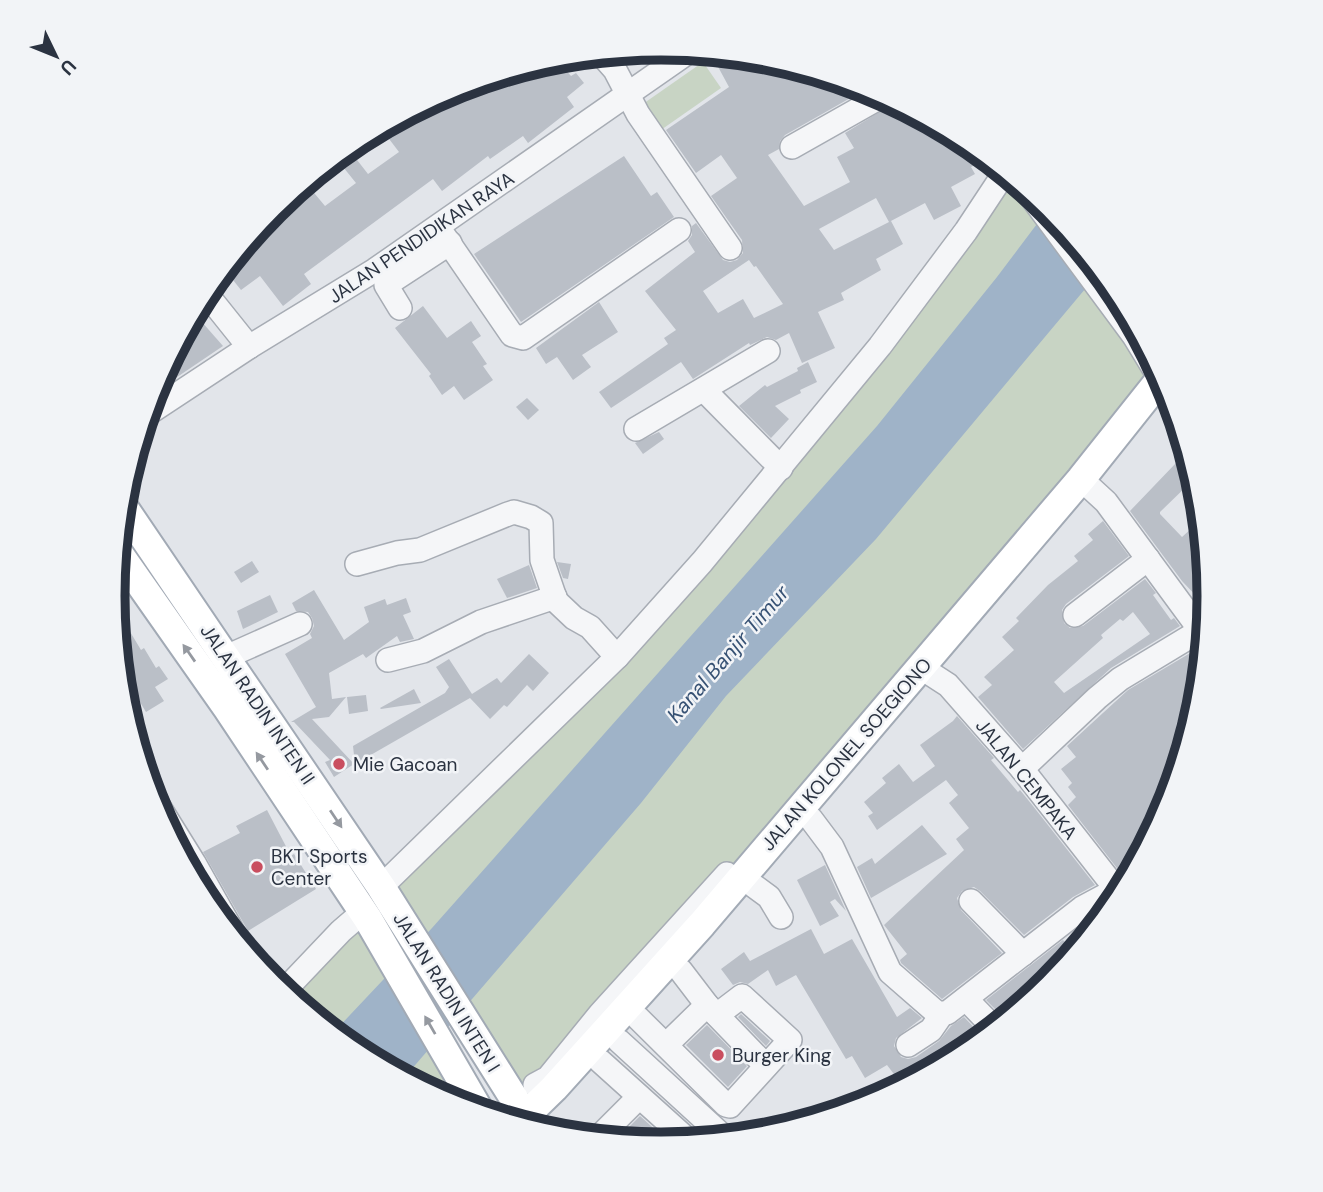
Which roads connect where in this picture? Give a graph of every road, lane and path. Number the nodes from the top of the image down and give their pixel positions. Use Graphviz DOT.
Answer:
graph roads {
  1 [pos="676,60"];
  2 [pos="608,63"];
  3 [pos="628,93"];
  4 [pos="871,102"];
  5 [pos="792,147"];
  6 [pos="1000,180"];
  7 [pos="679,230"];
  8 [pos="444,235"];
  9 [pos="1063,240"];
  10 [pos="730,248"];
  11 [pos="380,277"];
  12 [pos="213,302"];
  13 [pos="400,308"];
  14 [pos="1117,313"];
  15 [pos="250,347"];
  16 [pos="768,351"];
  17 [pos="1153,382"];
  18 [pos="1154,383"];
  19 [pos="704,390"];
  20 [pos="160,406"];
  21 [pos="636,429"];
  22 [pos="781,468"];
  23 [pos="1087,484"];
  24 [pos="131,518"];
  25 [pos="1148,559"];
  26 [pos="126,564"];
  27 [pos="357,564"];
  28 [pos="555,597"];
  29 [pos="1075,615"];
  30 [pos="300,624"];
  31 [pos="1197,626"];
  32 [pos="1196,638"];
  33 [pos="226,657"];
  34 [pos="617,657"];
  35 [pos="388,660"];
  36 [pos="931,674"];
  37 [pos="1021,769"];
  38 [pos="811,819"];
  39 [pos="1116,880"];
  40 [pos="754,886"];
  41 [pos="386,895"];
  42 [pos="1108,895"];
  43 [pos="971,901"];
  44 [pos="366,916"];
  45 [pos="781,917"];
  46 [pos="1023,954"];
  47 [pos="681,971"];
  48 [pos="291,983"];
  49 [pos="965,999"];
  50 [pos="712,1010"];
  51 [pos="942,1014"];
  52 [pos="638,1018"];
  53 [pos="988,1022"];
  54 [pos="666,1045"];
  55 [pos="908,1045"];
  56 [pos="609,1051"];
  57 [pos="766,1066"];
  58 [pos="639,1097"];
  59 [pos="472,1098"];
  60 [pos="530,1109"];
  61 [pos="607,1129"];
  62 [pos="713,1130"];
  63 [pos="678,1132"];
  1 -- 3 [label="street, JALAN PENDIDIKAN RAYA"];
  2 -- 3 [label="street"];
  3 -- 8 [label="street, JALAN PENDIDIKAN RAYA"];
  3 -- 10 [label="street"];
  4 -- 5 [label="street"];
  6 -- 22 [label="street"];
  7 -- 8 [label="street"];
  8 -- 11 [label="street, JALAN PENDIDIKAN RAYA"];
  9 -- 14 [label="street"];
  11 -- 13 [label="street"];
  11 -- 15 [label="street, JALAN PENDIDIKAN RAYA"];
  12 -- 15 [label="street"];
  15 -- 20 [label="street, JALAN PENDIDIKAN RAYA"];
  16 -- 19 [label="street"];
  17 -- 60 [label="street"];
  18 -- 23 [label="main road, JALAN KOLONEL SOEGIONO"];
  19 -- 21 [label="street"];
  19 -- 22 [label="street"];
  22 -- 34 [label="street"];
  23 -- 25 [label="street"];
  23 -- 36 [label="main road, JALAN KOLONEL SOEGIONO"];
  23 -- 60 [label="main road, JALAN KOLONEL SOEGIONO"];
  24 -- 33 [label="main road, JALAN RADIN INTEN II"];
  25 -- 29 [label="street"];
  25 -- 31 [label="street"];
  44 -- 26 [label="main road, JALAN RADIN INTEN II, one-way"];
  27 -- 28 [label="street"];
  28 -- 34 [label="street"];
  28 -- 35 [label="street"];
  30 -- 33 [label="street"];
  32 -- 37 [label="street"];
  33 -- 41 [label="main road, JALAN RADIN INTEN II, one-way"];
  34 -- 41 [label="street"];
  36 -- 37 [label="street, JALAN CEMPAKA"];
  36 -- 38 [label="main road, JALAN KOLONEL SOEGIONO"];
  37 -- 39 [label="street, JALAN CEMPAKA"];
  38 -- 40 [label="main road, JALAN KOLONEL SOEGIONO"];
  38 -- 51 [label="street"];
  40 -- 45 [label="street"];
  40 -- 47 [label="main road, JALAN KOLONEL SOEGIONO"];
  41 -- 60 [label="main road, JALAN RADIN INTEN I"];
  42 -- 46 [label="street"];
  43 -- 46 [label="street"];
  44 -- 48 [label="street"];
  59 -- 44 [label="main road, JALAN RADIN INTEN I, one-way"];
  46 -- 49 [label="street"];
  47 -- 50 [label="street"];
  47 -- 52 [label="main road, JALAN KOLONEL SOEGIONO"];
  49 -- 51 [label="street"];
  49 -- 53 [label="street"];
  50 -- 54 [label="street"];
  50 -- 57 [label="street"];
  50 -- 57 [label="street"];
  51 -- 55 [label="street"];
  52 -- 54 [label="street"];
  52 -- 56 [label="main road, JALAN KOLONEL SOEGIONO"];
  54 -- 57 [label="street"];
  56 -- 58 [label="street"];
  56 -- 60 [label="main road, JALAN KOLONEL SOEGIONO"];
  56 -- 62 [label="street"];
  58 -- 61 [label="street"];
  58 -- 63 [label="street"];
}
